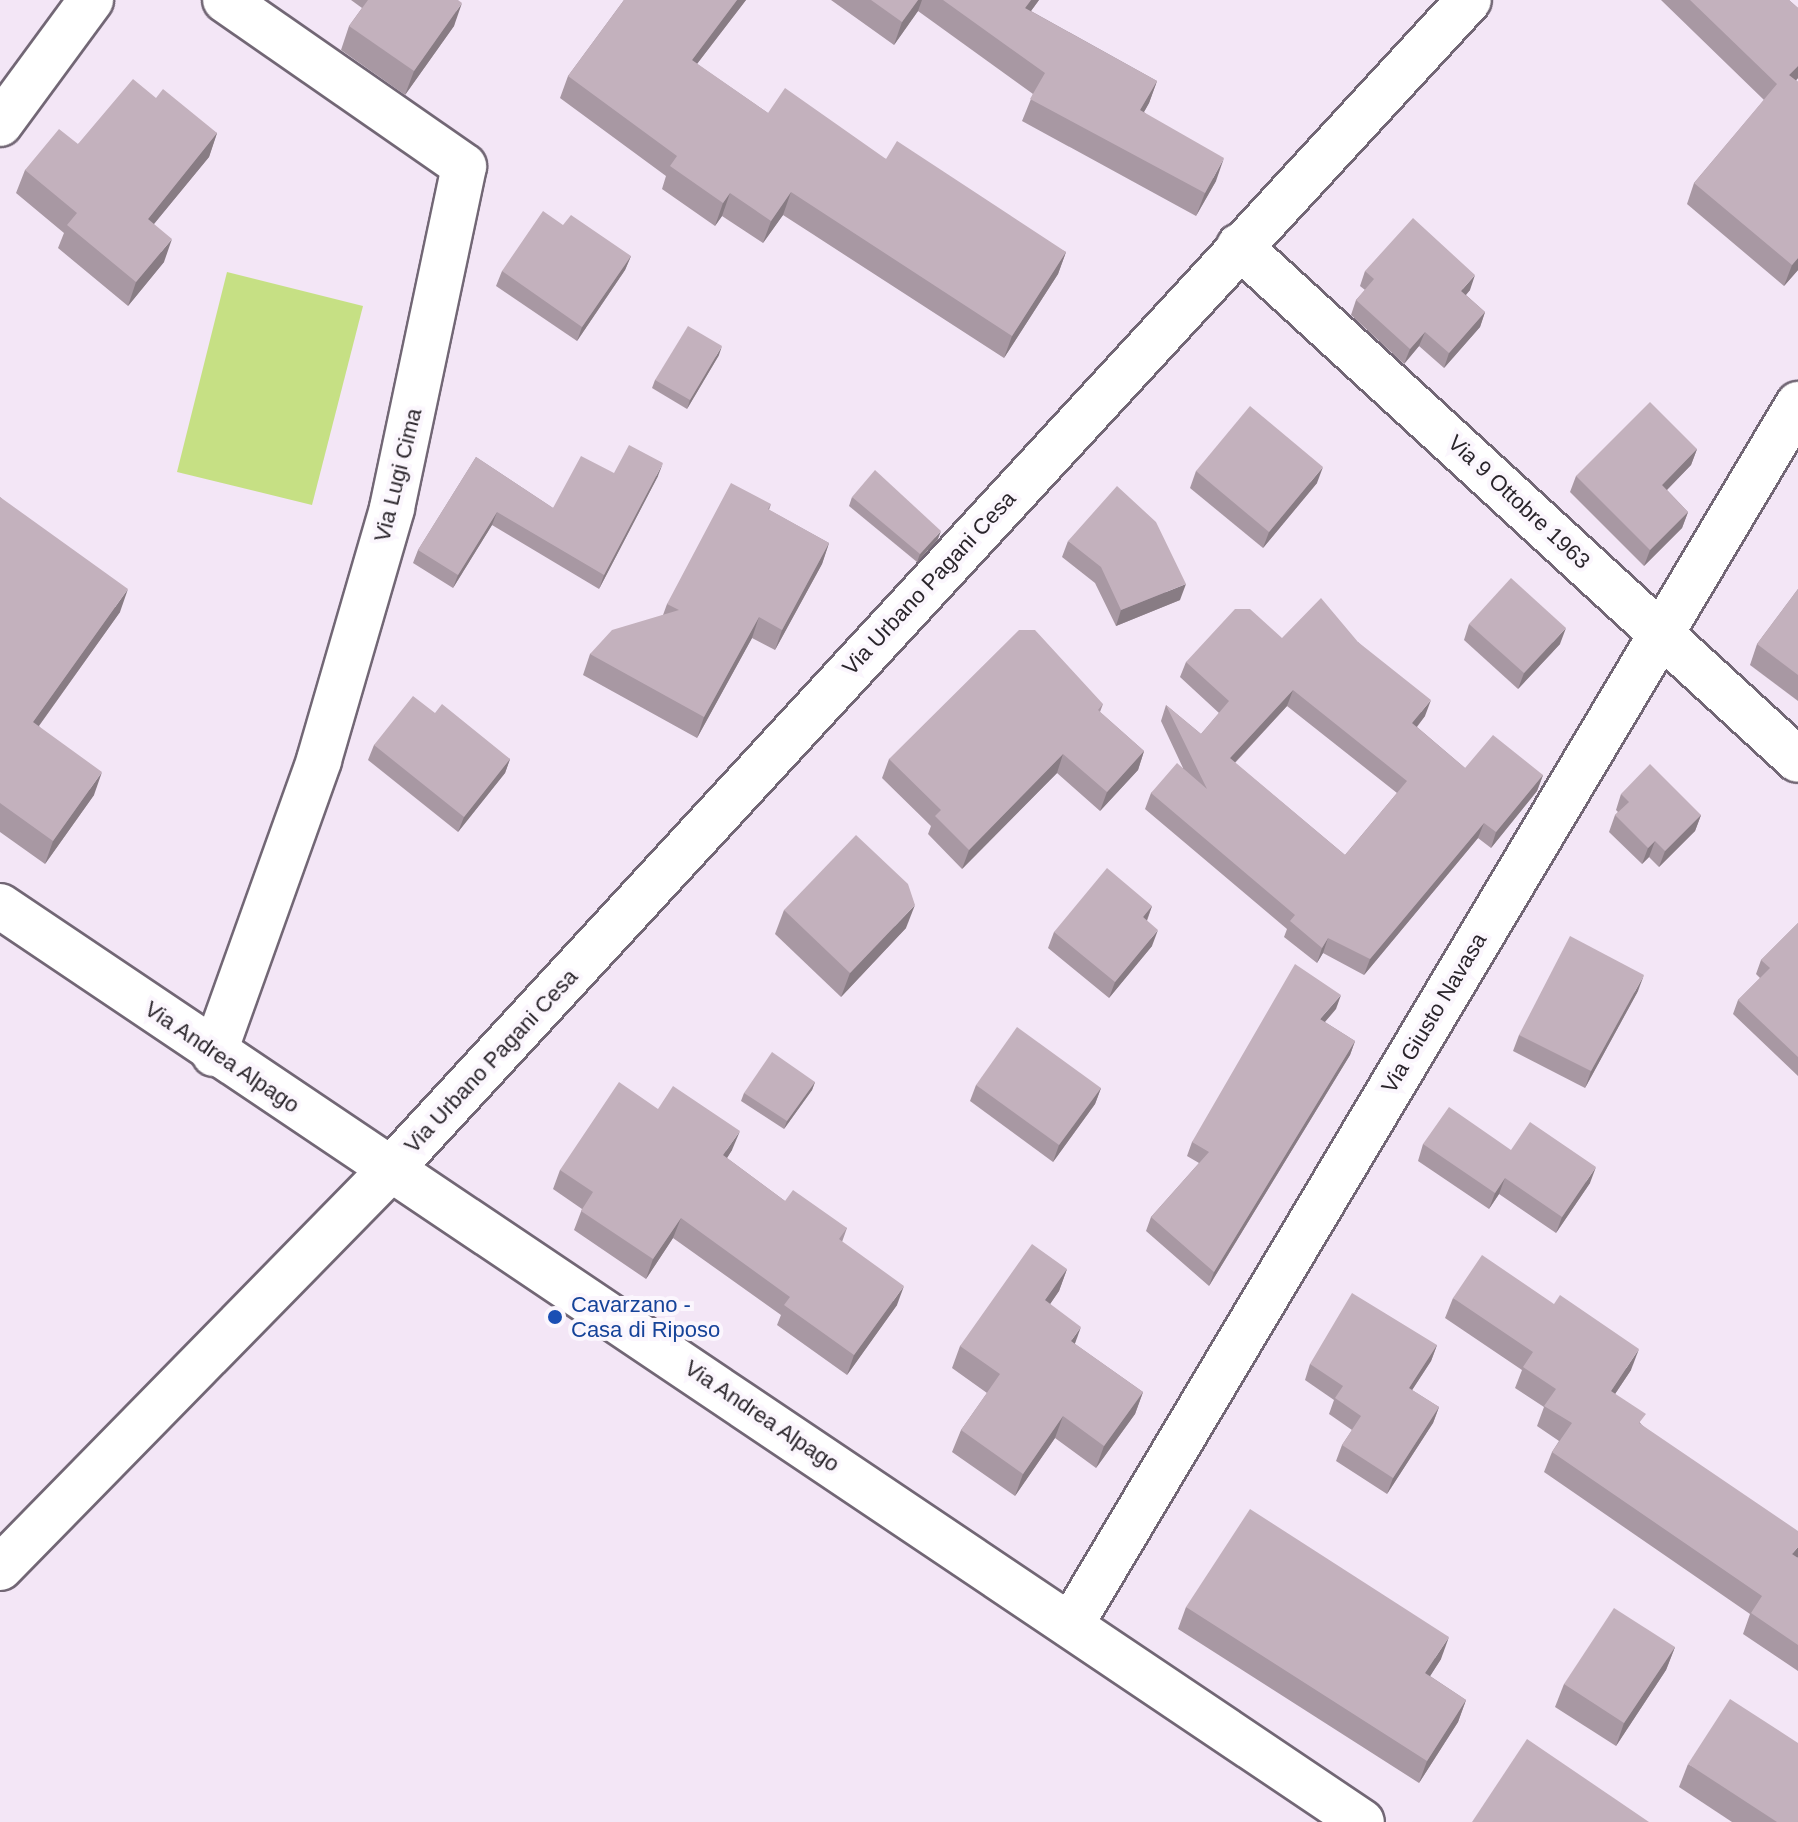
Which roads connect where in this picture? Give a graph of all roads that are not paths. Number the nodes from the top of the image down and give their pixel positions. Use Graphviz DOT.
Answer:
graph roads {
  1 [pos="91,0"];
  2 [pos="225,0"];
  3 [pos="1469,0"];
  4 [pos="0,124"];
  5 [pos="1239,246"];
  6 [pos="1798,404"];
  7 [pos="1660,632"];
  8 [pos="1798,760"];
  9 [pos="0,906"];
  10 [pos="214,1054"];
  11 [pos="391,1169"];
  12 [pos="0,1568"];
  13 [pos="1072,1623"];
  14 [pos="1362,1822"];
  1 -- 4 [label="street"];
  2 -- 10 [label="street, Via Lugi Cima"];
  3 -- 5 [label="street, Via Urbano Pagani Cesa"];
  5 -- 7 [label="street, Via 9 Ottobre 1963"];
  5 -- 11 [label="street, Via Urbano Pagani Cesa"];
  6 -- 7 [label="street, Via Giusto Navasa"];
  7 -- 8 [label="street, Via 9 Ottobre 1963"];
  7 -- 13 [label="street, Via Giusto Navasa"];
  9 -- 10 [label="street, Via Andrea Alpago"];
  10 -- 11 [label="street, Via Andrea Alpago"];
  11 -- 12 [label="street, Via Urbano Pagani Cesa"];
  11 -- 13 [label="street, Via Andrea Alpago"];
  13 -- 14 [label="street, Via Andrea Alpago"];
}
